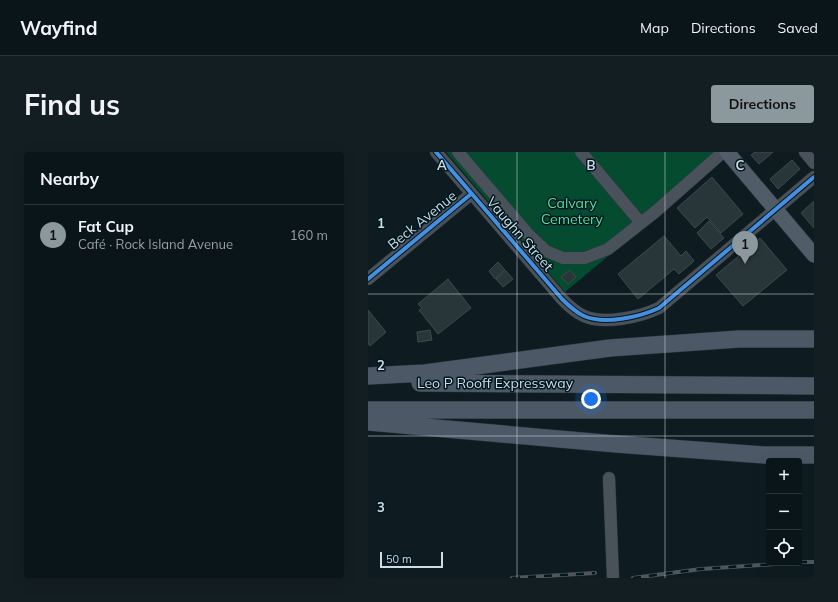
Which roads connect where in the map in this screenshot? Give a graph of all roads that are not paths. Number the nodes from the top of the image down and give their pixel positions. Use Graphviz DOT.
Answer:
graph roads {
  1 [pos="436,152"];
  2 [pos="458,152"];
  3 [pos="581,152"];
  4 [pos="723,152"];
  5 [pos="727,152"];
  6 [pos="805,152"];
  7 [pos="814,163"];
  8 [pos="814,176"];
  9 [pos="471,194"];
  10 [pos="775,209"];
  11 [pos="641,223"];
  12 [pos="814,254"];
  13 [pos="368,279"];
  14 [pos="814,338"];
  15 [pos="368,376"];
  16 [pos="368,382"];
  17 [pos="814,386"];
  18 [pos="368,410"];
  19 [pos="814,410"];
  20 [pos="368,422"];
  21 [pos="814,455"];
  22 [pos="609,478"];
  23 [pos="613,578"];
  1 -- 9 [label="street, Vaughn Street"];
  2 -- 11 [label="street"];
  3 -- 11 [label="street"];
  4 -- 11 [label="street"];
  5 -- 10 [label="main road"];
  6 -- 7 [label="street"];
  8 -- 10 [label="street"];
  9 -- 10 [label="street, Vaughn Street"];
  9 -- 13 [label="street, Beck Avenue"];
  10 -- 12 [label="main road"];
  14 -- 15 [label="highway"];
  16 -- 17 [label="highway, Leo P Rooff Expressway"];
  18 -- 19 [label="highway, Leo P Rooff Expressway"];
  20 -- 21 [label="highway"];
  22 -- 23 [label="street"];
}
